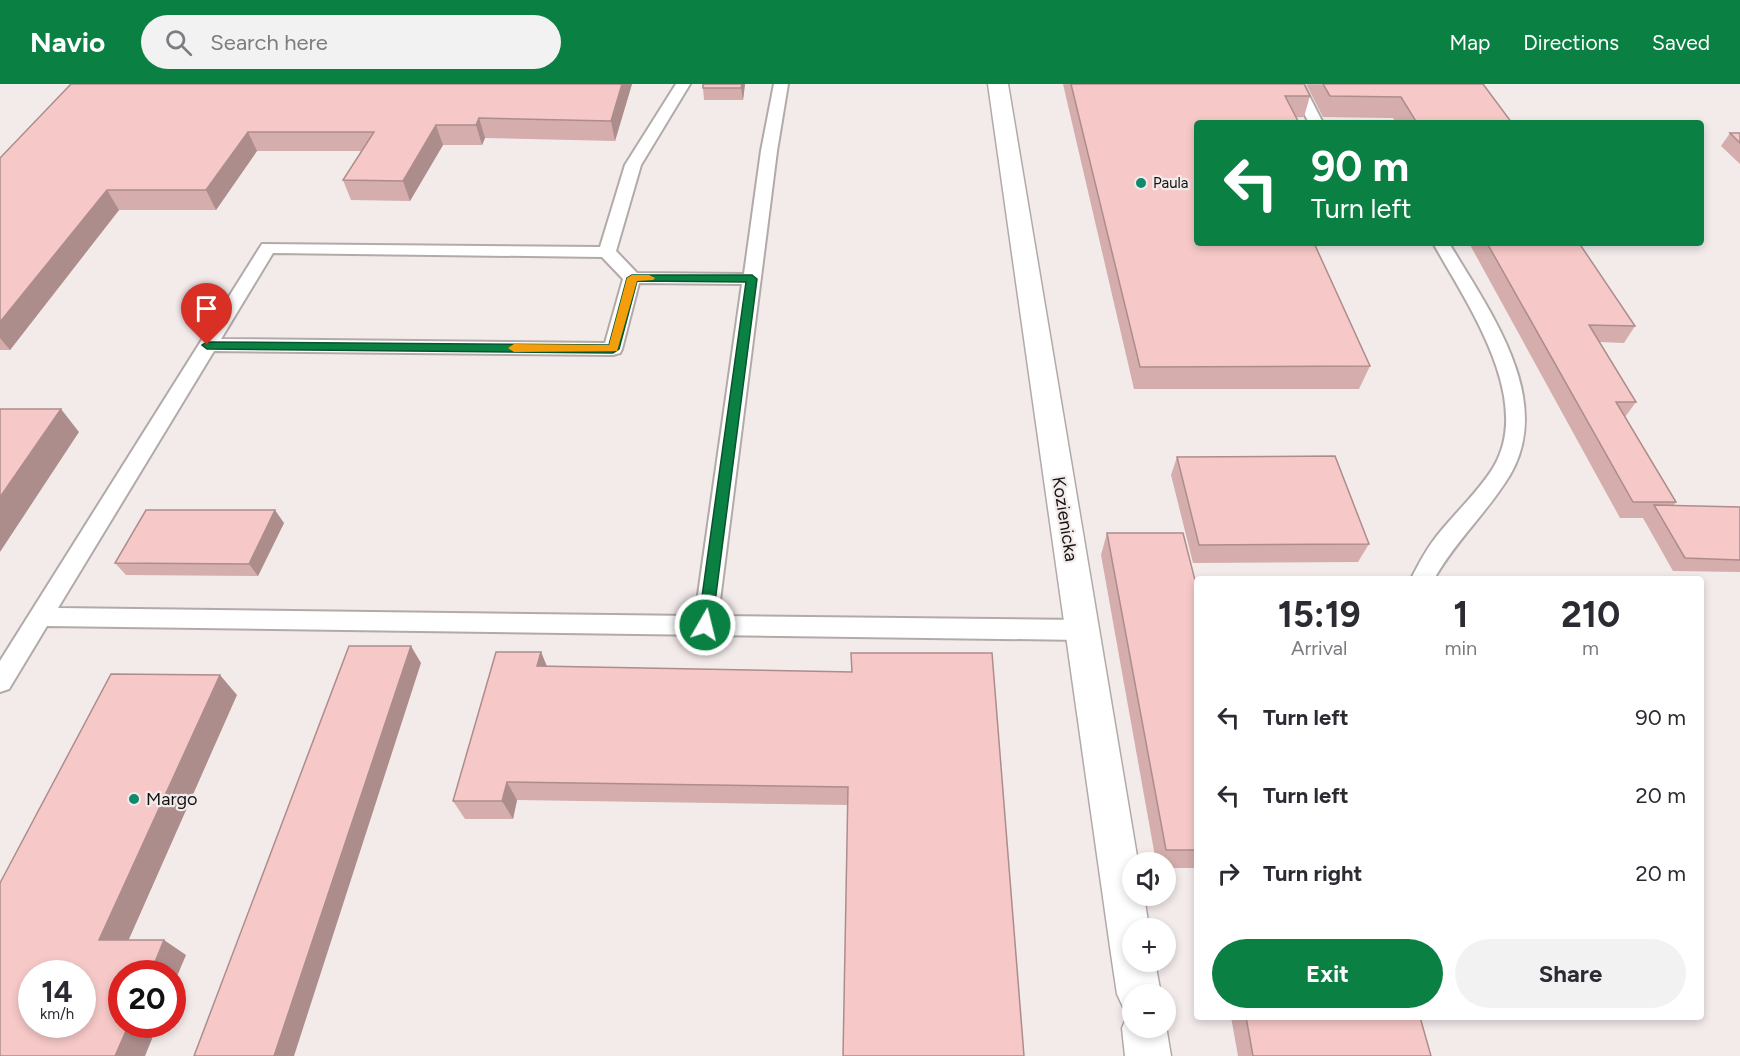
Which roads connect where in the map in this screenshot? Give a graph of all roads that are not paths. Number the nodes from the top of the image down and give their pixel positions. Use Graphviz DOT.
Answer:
graph roads {
  1 [pos="683,84"];
  2 [pos="781,84"];
  3 [pos="998,84"];
  4 [pos="1296,84"];
  5 [pos="1314,120"];
  6 [pos="1443,246"];
  7 [pos="607,252"];
  8 [pos="632,278"];
  9 [pos="752,279"];
  10 [pos="207,345"];
  11 [pos="1424,576"];
  12 [pos="40,617"];
  13 [pos="705,625"];
  14 [pos="1082,630"];
  15 [pos="0,682"];
  16 [pos="1126,918"];
  17 [pos="1145,1038"];
  18 [pos="1148,1056"];
  1 -- 7 [label="lane"];
  2 -- 9 [label="lane"];
  3 -- 14 [label="street, Kozienicka"];
  4 -- 5 [label="lane"];
  6 -- 11 [label="lane"];
  7 -- 8 [label="lane"];
  7 -- 10 [label="lane"];
  8 -- 9 [label="lane"];
  8 -- 10 [label="lane"];
  9 -- 13 [label="lane"];
  10 -- 12 [label="lane"];
  12 -- 13 [label="lane"];
  12 -- 15 [label="lane"];
  13 -- 14 [label="lane"];
  14 -- 16 [label="street, Kozienicka"];
  17 -- 18 [label="street"];
}
